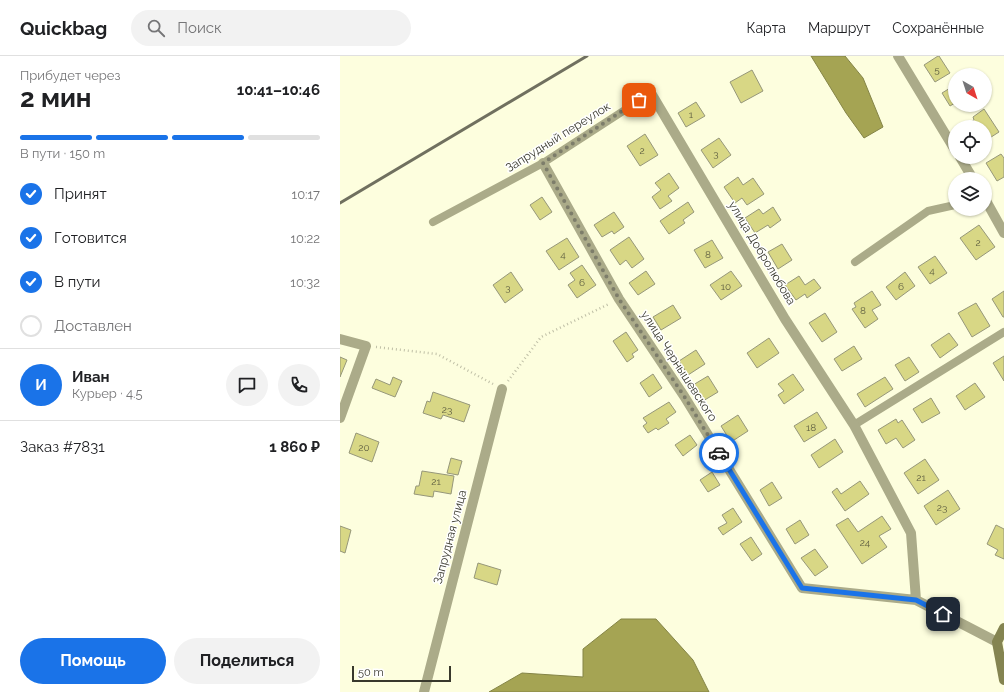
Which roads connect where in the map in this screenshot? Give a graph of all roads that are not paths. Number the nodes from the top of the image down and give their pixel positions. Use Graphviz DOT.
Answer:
graph roads {
  1 [pos="898,56"];
  2 [pos="651,93"];
  3 [pos="948,138"];
  4 [pos="543,163"];
  5 [pos="948,207"];
  6 [pos="992,212"];
  7 [pos="433,222"];
  8 [pos="1004,233"];
  9 [pos="856,262"];
  10 [pos="1004,332"];
  11 [pos="340,339"];
  12 [pos="502,389"];
  13 [pos="340,418"];
  14 [pos="854,425"];
  15 [pos="916,600"];
  16 [pos="1004,628"];
  17 [pos="997,642"];
  18 [pos="1004,680"];
  19 [pos="424,692"];
  1 -- 3 [label="street"];
  2 -- 4 [label="lane, Запрудный переулок"];
  2 -- 14 [label="street, улица Добролюбова"];
  4 -- 7 [label="lane, Запрудный переулок"];
  4 -- 15 [label="street, улица Чернышевского"];
  5 -- 9 [label="lane"];
  6 -- 8 [label="street"];
  10 -- 14 [label="lane"];
  11 -- 13 [label="street"];
  12 -- 19 [label="street, Запрудная улица"];
  14 -- 15 [label="street, улица Добролюбова"];
  15 -- 17 [label="street, улица Чернышевского"];
  16 -- 17 [label="street"];
  17 -- 18 [label="street"];
}
